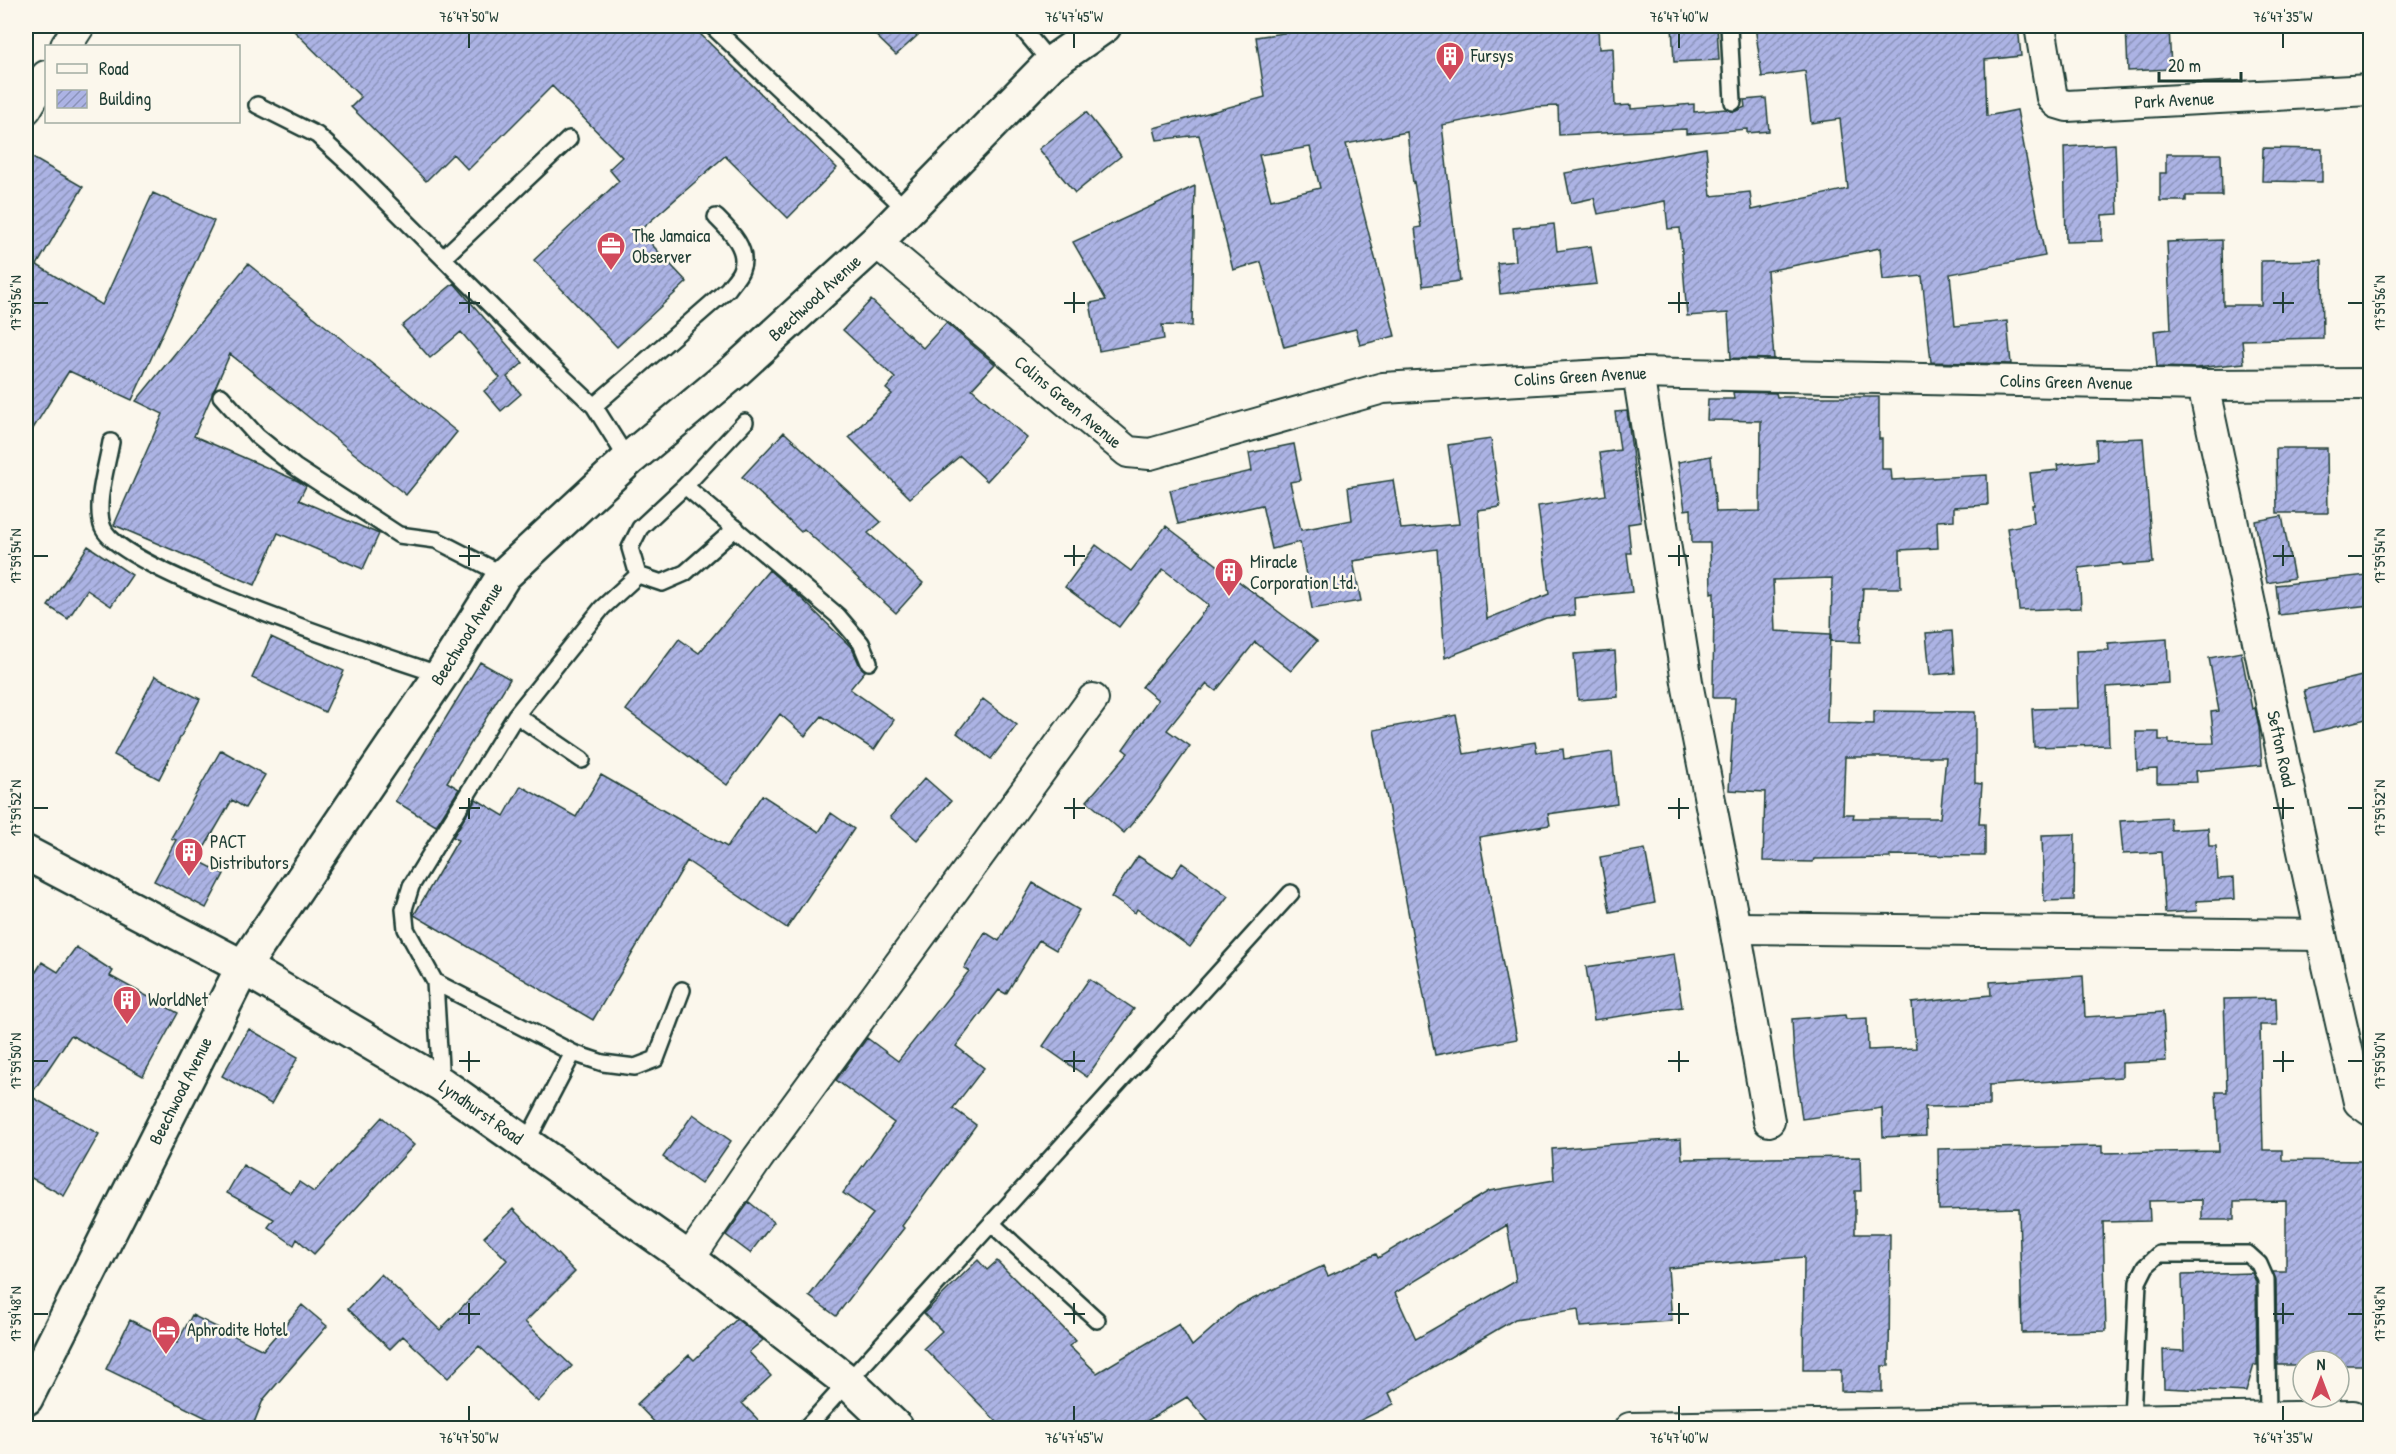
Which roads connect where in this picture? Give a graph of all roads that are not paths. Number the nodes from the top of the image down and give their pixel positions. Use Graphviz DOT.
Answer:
graph roads {
  1 [pos="80,26"];
  2 [pos="712,26"];
  3 [pos="1020,26"];
  4 [pos="1104,26"];
  5 [pos="1729,26"];
  6 [pos="2040,26"];
  7 [pos="67,45"];
  8 [pos="1051,63"];
  9 [pos="45,78"];
  10 [pos="2370,90"];
  11 [pos="1732,102"];
  12 [pos="257,105"];
  13 [pos="26,109"];
  14 [pos="569,139"];
  15 [pos="908,211"];
  16 [pos="716,217"];
  17 [pos="876,242"];
  18 [pos="442,258"];
  19 [pos="1638,373"];
  20 [pos="2370,384"];
  21 [pos="2203,385"];
  22 [pos="220,396"];
  23 [pos="594,406"];
  24 [pos="745,422"];
  25 [pos="111,442"];
  26 [pos="628,460"];
  27 [pos="686,486"];
  28 [pos="736,528"];
  29 [pos="504,575"];
  30 [pos="638,575"];
  31 [pos="869,662"];
  32 [pos="441,675"];
  33 [pos="1093,699"];
  34 [pos="516,715"];
  35 [pos="582,760"];
  36 [pos="26,853"];
  37 [pos="1291,893"];
  38 [pos="1735,928"];
  39 [pos="2321,935"];
  40 [pos="243,967"];
  41 [pos="435,982"];
  42 [pos="682,990"];
  43 [pos="573,1053"];
  44 [pos="441,1083"];
  45 [pos="2368,1109"];
  46 [pos="1769,1121"];
  47 [pos="526,1143"];
  48 [pos="992,1224"];
  49 [pos="689,1259"];
  50 [pos="1097,1320"];
  51 [pos="848,1382"];
  52 [pos="26,1398"];
  53 [pos="2268,1417"];
  54 [pos="2132,1419"];
  55 [pos="2359,1420"];
  56 [pos="806,1428"];
  57 [pos="896,1428"];
  58 [pos="1630,1428"];
  1 -- 7 [label="street"];
  2 -- 15 [label="lane"];
  3 -- 8 [label="lane"];
  4 -- 8 [label="street, Beechwood Avenue"];
  5 -- 11 [label="lane"];
  6 -- 10 [label="street, Park Avenue"];
  8 -- 15 [label="street, Beechwood Avenue"];
  9 -- 13 [label="street"];
  12 -- 18 [label="lane"];
  14 -- 18 [label="lane"];
  15 -- 17 [label="street, Beechwood Avenue"];
  16 -- 23 [label="lane"];
  17 -- 19 [label="street, Colins Green Avenue"];
  17 -- 26 [label="street, Beechwood Avenue"];
  18 -- 23 [label="lane"];
  19 -- 21 [label="street, Colins Green Avenue"];
  19 -- 38 [label="street"];
  20 -- 21 [label="street, Colins Green Avenue"];
  21 -- 39 [label="street, Sefton Road"];
  22 -- 29 [label="lane"];
  23 -- 26 [label="lane"];
  24 -- 27 [label="lane"];
  25 -- 32 [label="lane"];
  26 -- 29 [label="street, Beechwood Avenue"];
  27 -- 28 [label="lane"];
  27 -- 30 [label="lane"];
  28 -- 30 [label="lane"];
  28 -- 31 [label="lane"];
  29 -- 32 [label="street, Beechwood Avenue"];
  30 -- 34 [label="lane"];
  32 -- 40 [label="street, Beechwood Avenue"];
  33 -- 49 [label="street"];
  34 -- 35 [label="lane"];
  34 -- 41 [label="lane"];
  36 -- 40 [label="street, Lyndhurst Road"];
  37 -- 48 [label="lane"];
  38 -- 39 [label="street"];
  38 -- 46 [label="street"];
  39 -- 45 [label="street, Sefton Road"];
  40 -- 44 [label="street, Lyndhurst Road"];
  40 -- 52 [label="street, Beechwood Avenue"];
  41 -- 43 [label="lane"];
  41 -- 44 [label="lane"];
  42 -- 43 [label="lane"];
  43 -- 47 [label="lane"];
  44 -- 47 [label="street, Lyndhurst Road"];
  47 -- 49 [label="street, Lyndhurst Road"];
  48 -- 50 [label="lane"];
  48 -- 51 [label="lane"];
  49 -- 51 [label="street, Lyndhurst Road"];
  51 -- 56 [label="lane"];
  51 -- 57 [label="street, Lyndhurst Road"];
  53 -- 54 [label="street"];
  53 -- 54 [label="lane"];
  53 -- 55 [label="street"];
  54 -- 58 [label="street"];
}
